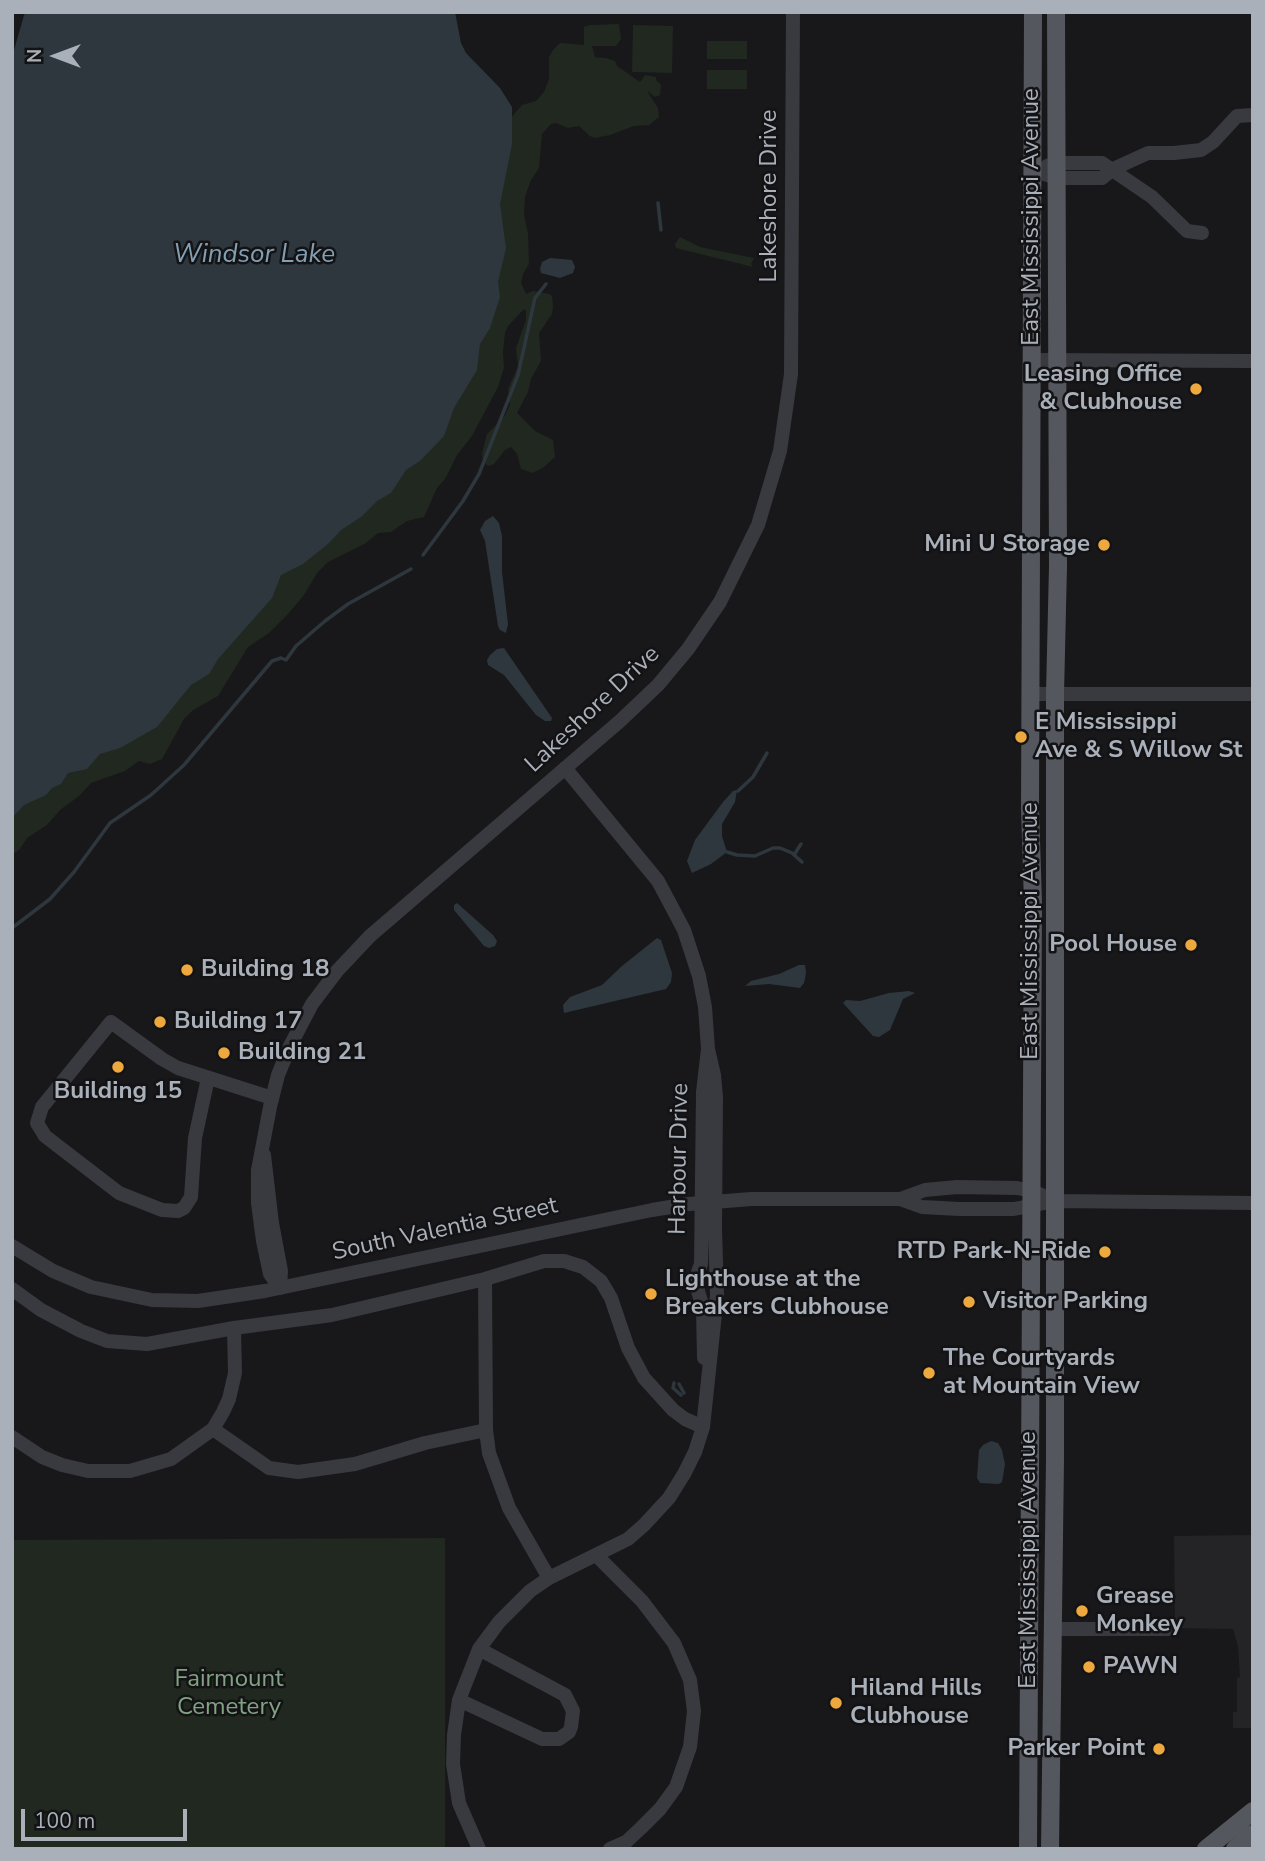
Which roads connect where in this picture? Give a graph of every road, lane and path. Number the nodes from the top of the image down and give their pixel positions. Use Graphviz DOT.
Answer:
graph roads {
  1 [pos="793,12"];
  2 [pos="1033,12"];
  3 [pos="1056,12"];
  4 [pos="1253,115"];
  5 [pos="1113,169"];
  6 [pos="1032,170"];
  7 [pos="1057,171"];
  8 [pos="1202,233"];
  9 [pos="1056,359"];
  10 [pos="1032,360"];
  11 [pos="1253,361"];
  12 [pos="1031,694"];
  13 [pos="1055,694"];
  14 [pos="1253,694"];
  15 [pos="565,768"];
  16 [pos="208,1079"];
  17 [pos="272,1098"];
  18 [pos="900,1199"];
  19 [pos="1032,1199"];
  20 [pos="1055,1201"];
  21 [pos="709,1202"];
  22 [pos="1253,1203"];
  23 [pos="12,1246"];
  24 [pos="485,1279"];
  25 [pos="280,1288"];
  26 [pos="12,1289"];
  27 [pos="234,1328"];
  28 [pos="703,1427"];
  29 [pos="213,1429"];
  30 [pos="486,1430"];
  31 [pos="12,1437"];
  32 [pos="596,1555"];
  33 [pos="549,1578"];
  34 [pos="1054,1629"];
  35 [pos="1169,1629"];
  36 [pos="479,1649"];
  37 [pos="459,1700"];
  38 [pos="1253,1811"];
  39 [pos="1253,1835"];
  40 [pos="627,1845"];
  41 [pos="479,1849"];
  42 [pos="610,1849"];
  43 [pos="1028,1849"];
  44 [pos="1050,1849"];
  45 [pos="1206,1849"];
  46 [pos="1235,1849"];
  1 -- 15 [label="street, Lakeshore Drive"];
  2 -- 6 [label="main road, East Mississippi Avenue"];
  3 -- 7 [label="main road, East Mississippi Avenue"];
  4 -- 5 [label="street"];
  5 -- 7 [label="street"];
  5 -- 8 [label="street"];
  6 -- 7 [label="street"];
  6 -- 10 [label="main road, East Mississippi Avenue"];
  7 -- 9 [label="main road, East Mississippi Avenue"];
  9 -- 10 [label="street"];
  9 -- 11 [label="street"];
  9 -- 13 [label="main road, East Mississippi Avenue"];
  10 -- 12 [label="main road, East Mississippi Avenue"];
  12 -- 13 [label="street"];
  12 -- 19 [label="main road, East Mississippi Avenue"];
  13 -- 14 [label="street"];
  13 -- 20 [label="main road, East Mississippi Avenue"];
  15 -- 17 [label="street, Lakeshore Drive"];
  15 -- 21 [label="street, Harbour Drive"];
  16 -- 16 [label="street"];
  16 -- 17 [label="street"];
  17 -- 25 [label="street, Lakeshore Drive"];
  18 -- 19 [label="street, South Valentia Street"];
  18 -- 19 [label="street, South Valentia Street"];
  18 -- 21 [label="street, South Valentia Street"];
  19 -- 20 [label="street, South Valentia Street"];
  19 -- 43 [label="main road, East Mississippi Avenue"];
  20 -- 22 [label="street, South Valentia Street"];
  20 -- 34 [label="main road, East Mississippi Avenue"];
  21 -- 25 [label="street, South Valentia Street"];
  21 -- 28 [label="street, Harbour Drive"];
  23 -- 25 [label="street, South Valentia Street"];
  24 -- 27 [label="street"];
  24 -- 28 [label="street"];
  24 -- 30 [label="street"];
  26 -- 27 [label="street"];
  27 -- 29 [label="street"];
  28 -- 32 [label="street, Harbour Drive"];
  29 -- 30 [label="street"];
  29 -- 31 [label="street"];
  30 -- 33 [label="street"];
  32 -- 33 [label="street, Harbour Drive"];
  32 -- 40 [label="street"];
  33 -- 36 [label="street, Harbour Drive"];
  34 -- 35 [label="street"];
  34 -- 44 [label="main road, East Mississippi Avenue"];
  36 -- 37 [label="street, Harbour Drive"];
  36 -- 37 [label="street"];
  37 -- 41 [label="street, Harbour Drive"];
  38 -- 45 [label="main road"];
  39 -- 46 [label="main road"];
  40 -- 42 [label="street"];
}
